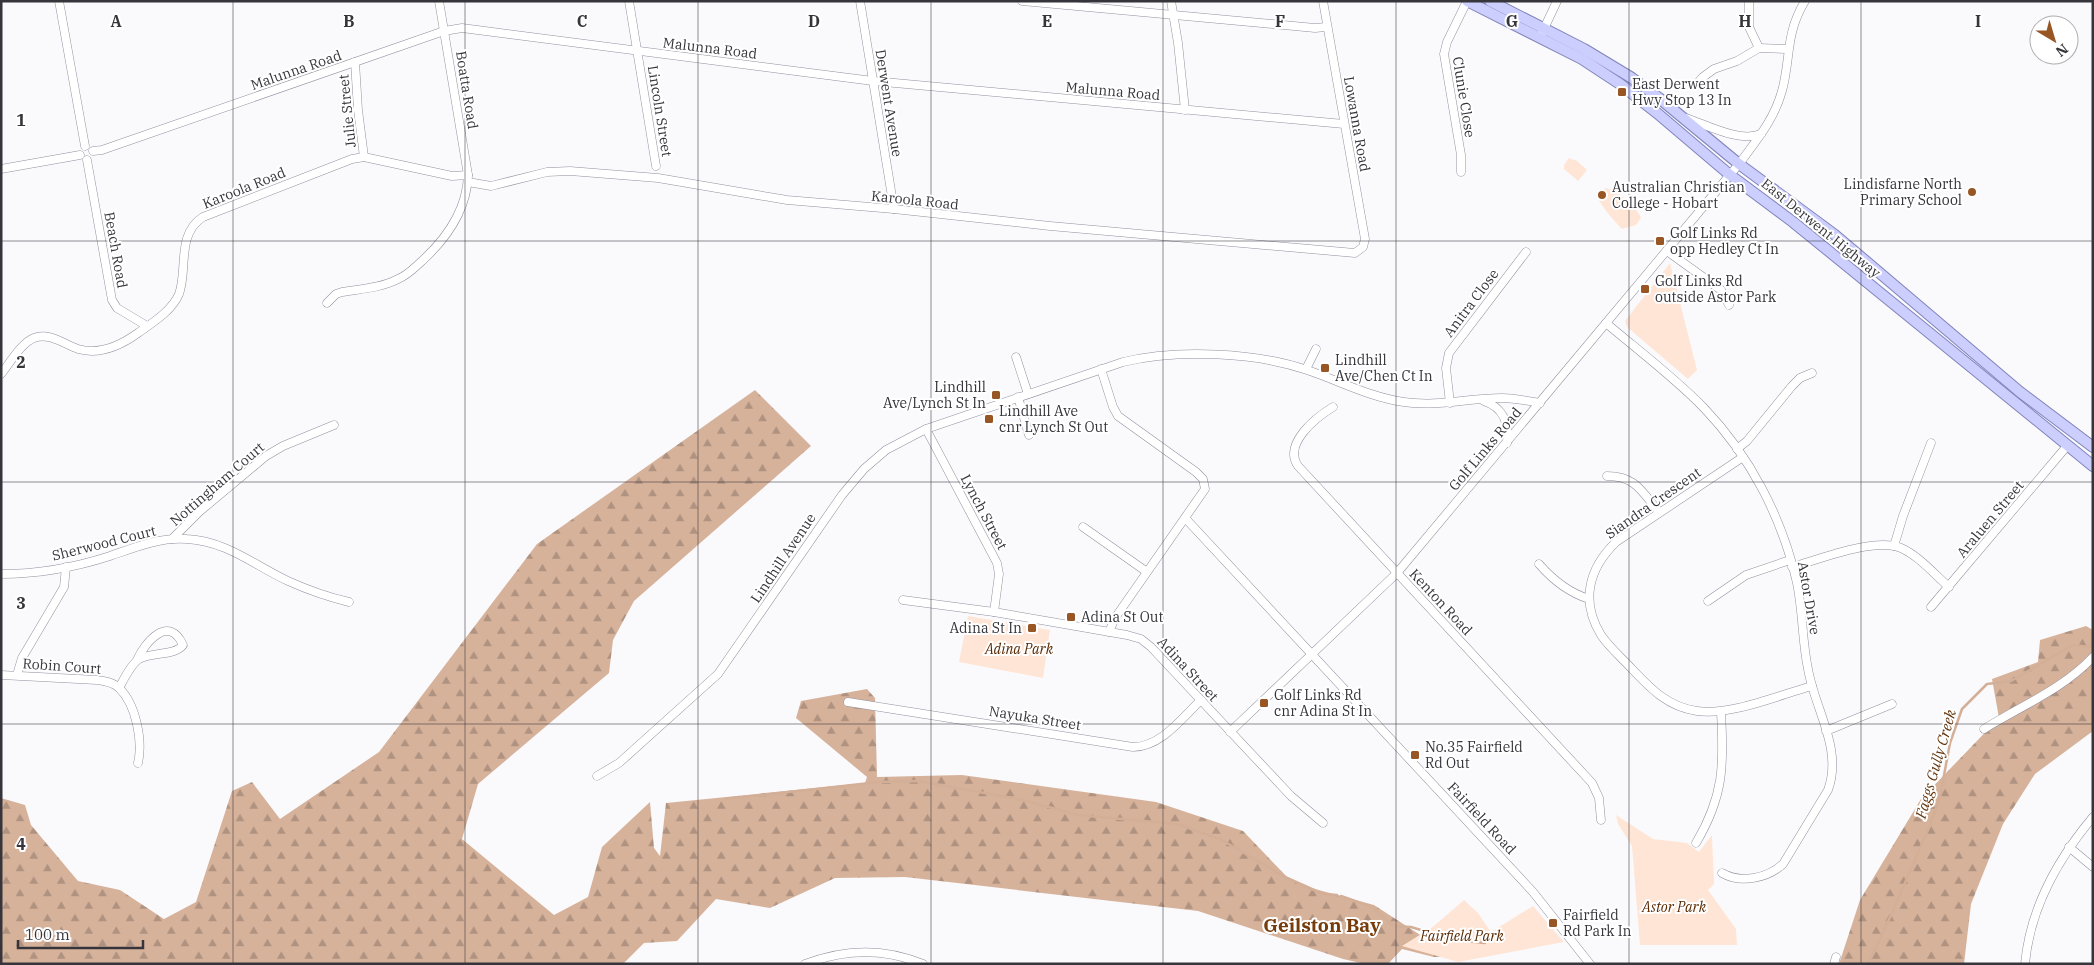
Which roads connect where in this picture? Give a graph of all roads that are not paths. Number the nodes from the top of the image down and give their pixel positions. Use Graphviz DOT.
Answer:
graph roads {
  1 [pos="439,1"];
  2 [pos="629,1"];
  3 [pos="860,1"];
  4 [pos="1022,1"];
  5 [pos="1171,1"];
  6 [pos="1323,1"];
  7 [pos="1467,1"];
  8 [pos="1490,1"];
  9 [pos="1557,1"];
  10 [pos="1749,1"];
  11 [pos="1805,1"];
  12 [pos="60,3"];
  13 [pos="1174,15"];
  14 [pos="1326,27"];
  15 [pos="444,31"];
  16 [pos="1542,32"];
  17 [pos="1759,48"];
  18 [pos="1788,49"];
  19 [pos="637,51"];
  20 [pos="355,62"];
  21 [pos="873,82"];
  22 [pos="1696,85"];
  23 [pos="1185,110"];
  24 [pos="1680,116"];
  25 [pos="1344,124"];
  26 [pos="1762,134"];
  27 [pos="85,146"];
  28 [pos="93,151"];
  29 [pos="80,155"];
  30 [pos="364,156"];
  31 [pos="87,160"];
  32 [pos="1739,164"];
  33 [pos="656,166"];
  34 [pos="1,169"];
  35 [pos="1461,172"];
  36 [pos="1730,174"];
  37 [pos="468,178"];
  38 [pos="894,209"];
  39 [pos="1361,250"];
  40 [pos="1667,251"];
  41 [pos="1526,252"];
  42 [pos="327,303"];
  43 [pos="1729,305"];
  44 [pos="1606,323"];
  45 [pos="147,326"];
  46 [pos="1316,349"];
  47 [pos="1016,357"];
  48 [pos="1101,369"];
  49 [pos="1306,369"];
  50 [pos="1812,373"];
  51 [pos="1,374"];
  52 [pos="1028,394"];
  53 [pos="1018,397"];
  54 [pos="1481,399"];
  55 [pos="1450,403"];
  56 [pos="1540,403"];
  57 [pos="1333,407"];
  58 [pos="334,425"];
  59 [pos="926,429"];
  60 [pos="1029,435"];
  61 [pos="1507,443"];
  62 [pos="1930,443"];
  63 [pos="2067,446"];
  64 [pos="2093,447"];
  65 [pos="1738,449"];
  66 [pos="1743,457"];
  67 [pos="2093,466"];
  68 [pos="1607,476"];
  69 [pos="1658,512"];
  70 [pos="1186,520"];
  71 [pos="1083,527"];
  72 [pos="172,539"];
  73 [pos="1894,546"];
  74 [pos="1791,563"];
  75 [pos="1539,564"];
  76 [pos="66,567"];
  77 [pos="1147,572"];
  78 [pos="1397,573"];
  79 [pos="1,574"];
  80 [pos="1949,586"];
  81 [pos="1590,599"];
  82 [pos="903,600"];
  83 [pos="1708,601"];
  84 [pos="349,602"];
  85 [pos="1931,608"];
  86 [pos="994,612"];
  87 [pos="1109,632"];
  88 [pos="1312,655"];
  89 [pos="2093,657"];
  90 [pos="137,660"];
  91 [pos="1,675"];
  92 [pos="17,675"];
  93 [pos="1812,686"];
  94 [pos="119,688"];
  95 [pos="1201,700"];
  96 [pos="848,702"];
  97 [pos="1892,704"];
  98 [pos="1721,712"];
  99 [pos="1984,729"];
  100 [pos="1826,731"];
  101 [pos="1230,732"];
  102 [pos="138,763"];
  103 [pos="598,776"];
  104 [pos="2093,817"];
  105 [pos="1601,820"];
  106 [pos="1323,823"];
  107 [pos="1696,843"];
  108 [pos="2069,847"];
  109 [pos="2093,867"];
  110 [pos="1722,873"];
  111 [pos="805,964"];
  112 [pos="923,964"];
  113 [pos="1590,964"];
  114 [pos="2026,964"];
  1 -- 15 [label="street, Boatta Road"];
  2 -- 19 [label="street, Lincoln Street"];
  3 -- 21 [label="street, Derwent Avenue"];
  4 -- 13 [label="street"];
  5 -- 13 [label="street"];
  6 -- 14 [label="street, Lowanna Road"];
  7 -- 16 [label="main road, East Derwent Highway"];
  7 -- 35 [label="street, Clunie Close"];
  8 -- 16 [label="main road, East Derwent Highway"];
  9 -- 16 [label="street"];
  10 -- 17 [label="street"];
  11 -- 18 [label="street"];
  12 -- 27 [label="street"];
  13 -- 14 [label="street"];
  13 -- 23 [label="street"];
  14 -- 25 [label="street, Lowanna Road"];
  15 -- 19 [label="street, Malunna Road"];
  15 -- 20 [label="street, Malunna Road"];
  15 -- 37 [label="street, Boatta Road"];
  16 -- 24 [label="main road, East Derwent Highway"];
  16 -- 36 [label="main road, East Derwent Highway"];
  17 -- 18 [label="street"];
  17 -- 22 [label="street"];
  18 -- 26 [label="street"];
  19 -- 21 [label="street, Malunna Road"];
  19 -- 33 [label="street, Lincoln Street"];
  20 -- 28 [label="street, Malunna Road"];
  20 -- 30 [label="street, Julie Street"];
  21 -- 23 [label="street, Malunna Road"];
  21 -- 38 [label="street, Derwent Avenue"];
  23 -- 25 [label="street, Malunna Road"];
  24 -- 26 [label="street"];
  24 -- 32 [label="main road, East Derwent Highway"];
  25 -- 39 [label="street, Lowanna Road"];
  26 -- 32 [label="street"];
  27 -- 28 [label="street"];
  27 -- 29 [label="street"];
  28 -- 31 [label="street"];
  29 -- 31 [label="street"];
  29 -- 34 [label="street"];
  30 -- 37 [label="street, Karoola Road"];
  30 -- 45 [label="street, Karoola Road"];
  31 -- 45 [label="street, Beach Road"];
  32 -- 36 [label="street, Golf Links Road"];
  32 -- 64 [label="main road, East Derwent Highway"];
  36 -- 40 [label="street, Golf Links Road"];
  36 -- 63 [label="main road, East Derwent Highway"];
  37 -- 38 [label="street, Karoola Road"];
  37 -- 42 [label="street"];
  38 -- 39 [label="street, Karoola Road"];
  40 -- 43 [label="street"];
  40 -- 44 [label="street, Golf Links Road"];
  41 -- 55 [label="street, Anitra Close"];
  44 -- 56 [label="street, Golf Links Road"];
  44 -- 65 [label="street, Astor Drive"];
  45 -- 51 [label="street, Karoola Road"];
  46 -- 49 [label="street"];
  47 -- 52 [label="street"];
  48 -- 49 [label="street, Lindhill Avenue"];
  48 -- 52 [label="street, Lindhill Avenue"];
  48 -- 70 [label="street"];
  49 -- 55 [label="street, Lindhill Avenue"];
  50 -- 65 [label="street"];
  52 -- 53 [label="street, Lindhill Avenue"];
  53 -- 59 [label="street, Lindhill Avenue"];
  53 -- 60 [label="street"];
  54 -- 55 [label="street, Lindhill Avenue"];
  54 -- 56 [label="street, Lindhill Avenue"];
  54 -- 61 [label="street"];
  56 -- 61 [label="street, Golf Links Road"];
  57 -- 78 [label="street, Kenton Road"];
  58 -- 72 [label="street, Nottingham Court"];
  59 -- 86 [label="street, Lynch Street"];
  59 -- 103 [label="street, Lindhill Avenue"];
  61 -- 78 [label="street, Golf Links Road"];
  62 -- 73 [label="street"];
  63 -- 67 [label="main road, East Derwent Highway"];
  63 -- 80 [label="street, Araluen Street"];
  65 -- 66 [label="street, Astor Drive"];
  66 -- 69 [label="street, Siandra Crescent"];
  66 -- 74 [label="street, Astor Drive"];
  68 -- 69 [label="street"];
  69 -- 81 [label="street, Siandra Crescent"];
  70 -- 77 [label="street"];
  70 -- 88 [label="street, Fairfield Road"];
  71 -- 77 [label="street"];
  72 -- 76 [label="street, Sherwood Court"];
  72 -- 84 [label="street, Sherwood Court"];
  73 -- 74 [label="street"];
  73 -- 80 [label="street"];
  74 -- 83 [label="street"];
  74 -- 93 [label="street, Astor Drive"];
  75 -- 81 [label="street"];
  76 -- 79 [label="street, Sherwood Court"];
  76 -- 92 [label="street"];
  77 -- 87 [label="street"];
  78 -- 88 [label="street, Golf Links Road"];
  78 -- 105 [label="street, Kenton Road"];
  80 -- 85 [label="street, Araluen Street"];
  81 -- 98 [label="street, Siandra Crescent"];
  82 -- 86 [label="street, Adina Street"];
  86 -- 87 [label="street, Adina Street"];
  87 -- 95 [label="street, Adina Street"];
  88 -- 101 [label="street, Golf Links Road"];
  88 -- 113 [label="street, Fairfield Road"];
  89 -- 99 [label="street"];
  90 -- 90 [label="street"];
  90 -- 94 [label="street"];
  91 -- 92 [label="street, Robin Court"];
  92 -- 94 [label="street, Robin Court"];
  93 -- 98 [label="street, Siandra Crescent"];
  93 -- 100 [label="street, Astor Drive"];
  94 -- 102 [label="street"];
  95 -- 96 [label="street, Nayuka Street"];
  95 -- 101 [label="street, Adina Street"];
  97 -- 100 [label="street"];
  98 -- 107 [label="street"];
  100 -- 110 [label="street, Astor Drive"];
  101 -- 106 [label="street, Adina Street"];
  104 -- 108 [label="street"];
  108 -- 109 [label="street"];
  108 -- 114 [label="street"];
  111 -- 112 [label="street"];
}
